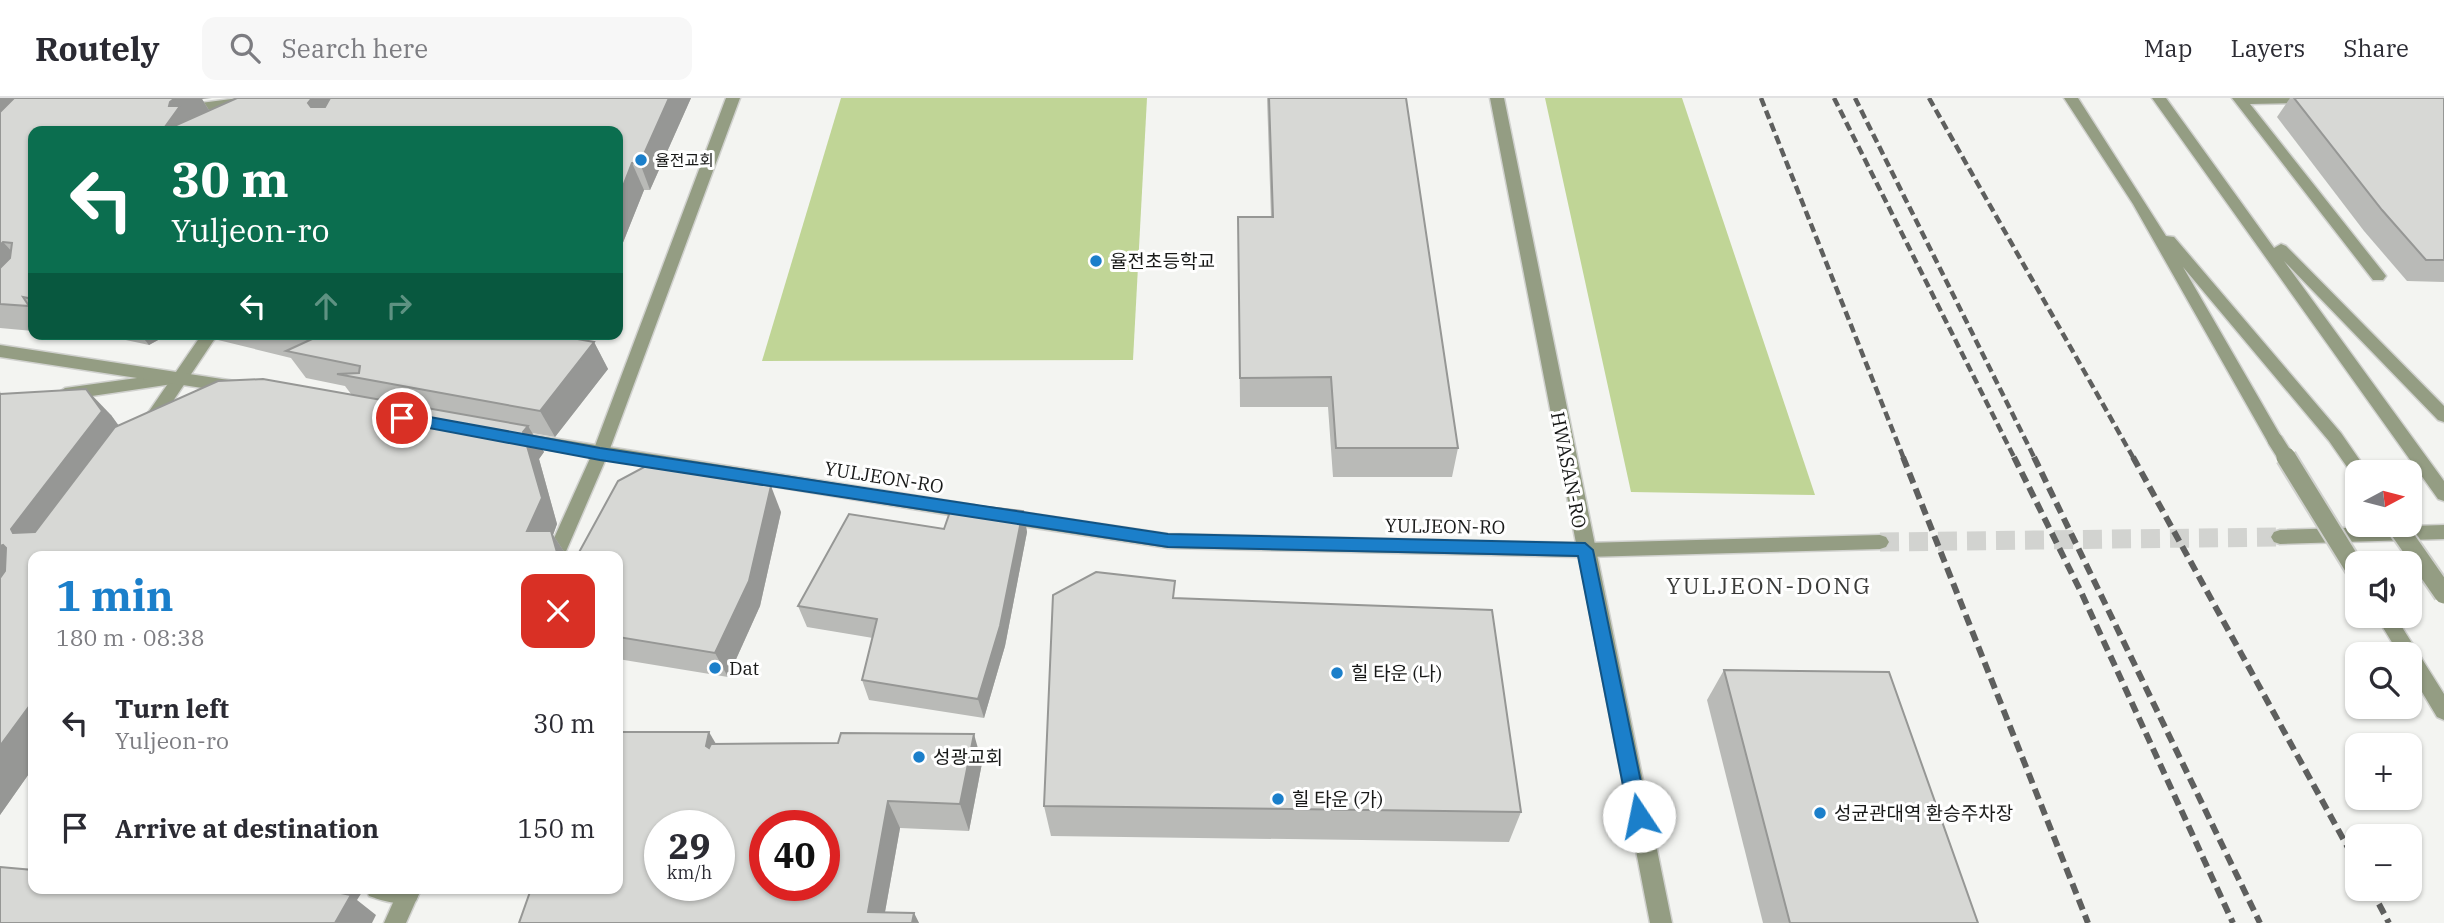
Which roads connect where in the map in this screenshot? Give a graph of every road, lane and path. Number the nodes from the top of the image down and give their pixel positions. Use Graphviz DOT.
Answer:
graph roads {
  1 [pos="269,98"];
  2 [pos="733,98"];
  3 [pos="1497,98"];
  4 [pos="2071,98"];
  5 [pos="2159,98"];
  6 [pos="2360,98"];
  7 [pos="2239,99"];
  8 [pos="232,104"];
  9 [pos="174,110"];
  10 [pos="215,118"];
  11 [pos="2140,204"];
  12 [pos="2242,209"];
  13 [pos="2378,276"];
  14 [pos="206,340"];
  15 [pos="0,351"];
  16 [pos="183,378"];
  17 [pos="251,390"];
  18 [pos="52,396"];
  19 [pos="2444,416"];
  20 [pos="142,434"];
  21 [pos="498,435"];
  22 [pos="600,454"];
  23 [pos="2351,460"];
  24 [pos="2444,494"];
  25 [pos="2444,532"];
  26 [pos="2280,537"];
  27 [pos="2404,537"];
  28 [pos="1880,542"];
  29 [pos="1585,550"];
  30 [pos="557,551"];
  31 [pos="2345,553"];
  32 [pos="2444,594"];
  33 [pos="2422,675"];
  34 [pos="2444,710"];
  35 [pos="408,894"];
  36 [pos="396,923"];
  37 [pos="1661,923"];
  1 -- 8 [label="street"];
  2 -- 22 [label="street"];
  3 -- 29 [label="street, HWASAN-RO"];
  4 -- 11 [label="street"];
  5 -- 12 [label="street"];
  6 -- 7 [label="street"];
  7 -- 13 [label="street"];
  8 -- 9 [label="street"];
  8 -- 10 [label="street"];
  11 -- 23 [label="street"];
  11 -- 31 [label="street, bridge"];
  12 -- 19 [label="street"];
  12 -- 24 [label="street"];
  14 -- 16 [label="street"];
  15 -- 16 [label="street"];
  16 -- 17 [label="street"];
  16 -- 18 [label="street"];
  16 -- 20 [label="street"];
  21 -- 22 [label="street, YULJEON-RO"];
  22 -- 29 [label="street, YULJEON-RO"];
  22 -- 30 [label="street"];
  25 -- 26 [label="street"];
  27 -- 32 [label="street, bridge"];
  28 -- 29 [label="street, YULJEON-RO"];
  29 -- 37 [label="street, HWASAN-RO"];
  33 -- 34 [label="street"];
  35 -- 36 [label="street"];
}
